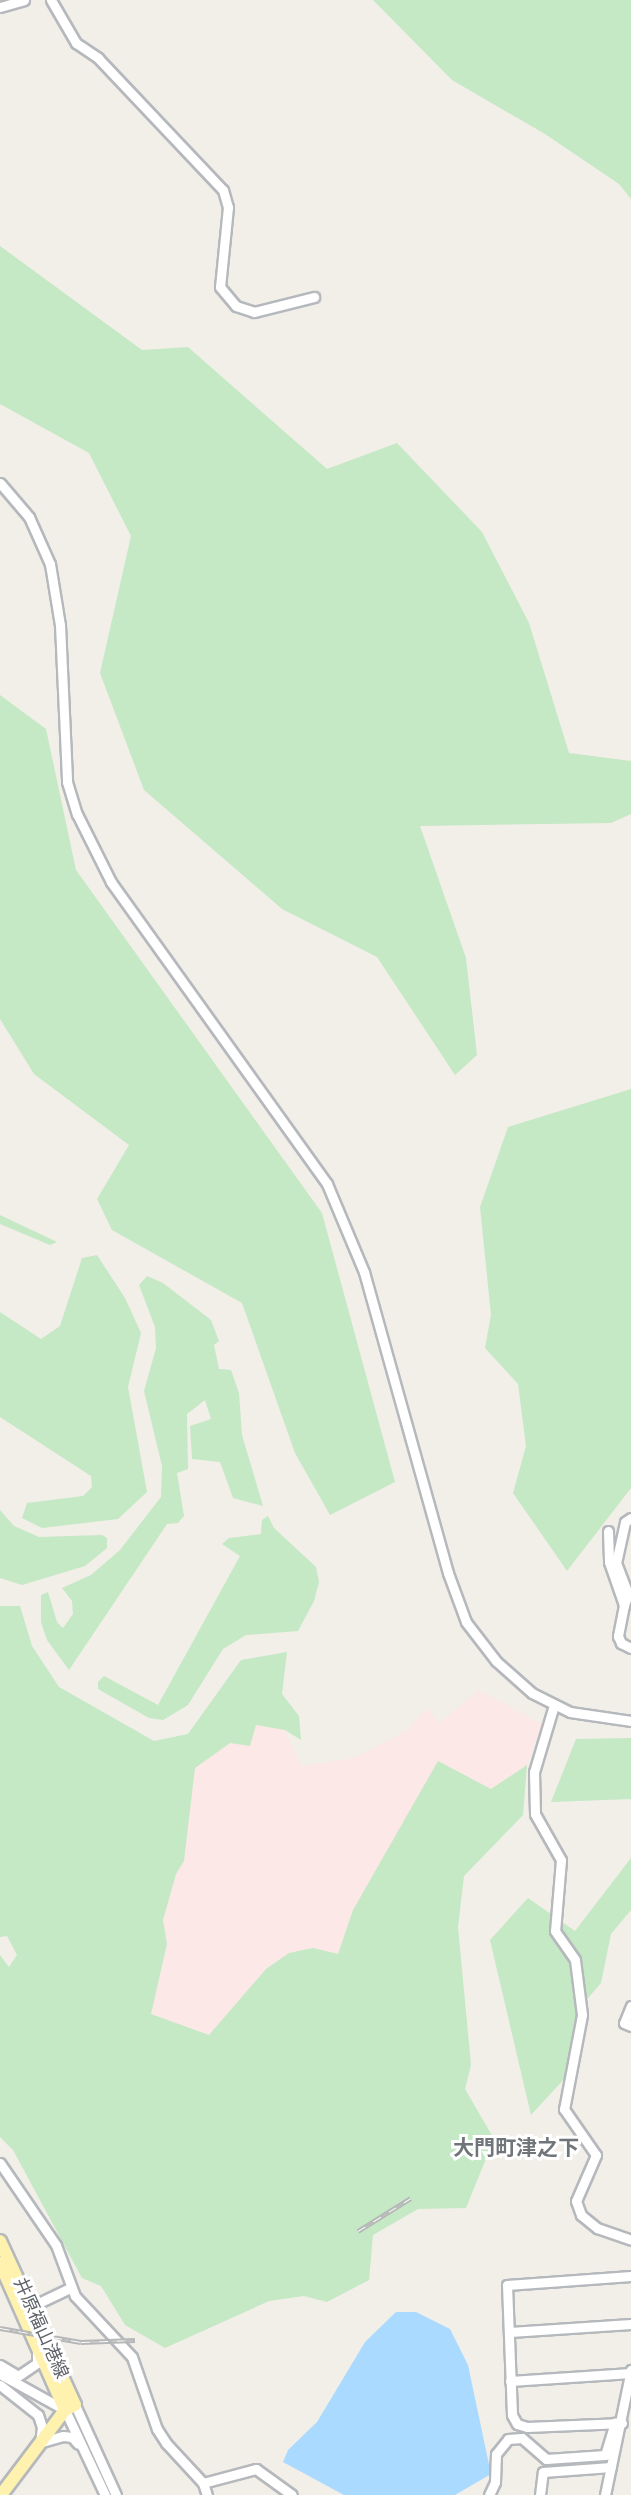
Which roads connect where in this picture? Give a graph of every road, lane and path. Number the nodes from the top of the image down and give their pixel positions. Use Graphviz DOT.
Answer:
graph roads {
  1 [pos="24,0"];
  2 [pos="51,0"];
  3 [pos="0,7"];
  4 [pos="314,297"];
  5 [pos="0,483"];
  6 [pos="631,1518"];
  7 [pos="608,1531"];
  8 [pos="626,1613"];
  9 [pos="631,1648"];
  10 [pos="554,1705"];
  11 [pos="631,1720"];
  12 [pos="631,2006"];
  13 [pos="631,2026"];
  14 [pos="0,2163"];
  15 [pos="631,2240"];
  16 [pos="0,2241"];
  17 [pos="0,2263"];
  18 [pos="631,2277"];
  19 [pos="70,2288"];
  20 [pos="27,2309"];
  21 [pos="631,2325"];
  22 [pos="510,2332"];
  23 [pos="38,2347"];
  24 [pos="0,2365"];
  25 [pos="630,2372"];
  26 [pos="0,2374"];
  27 [pos="510,2381"];
  28 [pos="0,2385"];
  29 [pos="70,2407"];
  30 [pos="619,2423"];
  31 [pos="40,2443"];
  32 [pos="84,2451"];
  33 [pos="611,2467"];
  34 [pos="204,2483"];
  35 [pos="1,2495"];
  36 [pos="105,2495"];
  37 [pos="116,2495"];
  38 [pos="207,2495"];
  39 [pos="292,2495"];
  40 [pos="489,2495"];
  41 [pos="540,2495"];
  42 [pos="605,2495"];
  1 -- 3 [label="street"];
  2 -- 4 [label="street"];
  5 -- 10 [label="street"];
  6 -- 8 [label="street"];
  7 -- 8 [label="street"];
  8 -- 9 [label="street"];
  10 -- 11 [label="street"];
  10 -- 15 [label="street"];
  12 -- 13 [label="street"];
  14 -- 19 [label="street"];
  16 -- 20 [label="main road, 井原福山港線"];
  17 -- 20 [label="main road, 井原福山港線"];
  18 -- 22 [label="street"];
  19 -- 20 [label="street"];
  19 -- 34 [label="street"];
  20 -- 23 [label="main road, 井原福山港線"];
  20 -- 29 [label="main road, 井原福山港線"];
  21 -- 22 [label="street"];
  22 -- 27 [label="street"];
  23 -- 24 [label="street"];
  23 -- 29 [label="main road, 井原福山港線"];
  25 -- 27 [label="street"];
  25 -- 30 [label="street"];
  26 -- 29 [label="street"];
  27 -- 30 [label="street"];
  28 -- 31 [label="street"];
  29 -- 31 [label="main road"];
  29 -- 32 [label="street"];
  29 -- 37 [label="street"];
  30 -- 33 [label="street"];
  30 -- 40 [label="street"];
  31 -- 32 [label="street"];
  31 -- 35 [label="main road"];
  32 -- 36 [label="street"];
  33 -- 41 [label="street"];
  33 -- 42 [label="street"];
  34 -- 38 [label="street"];
  34 -- 39 [label="street"];
}
